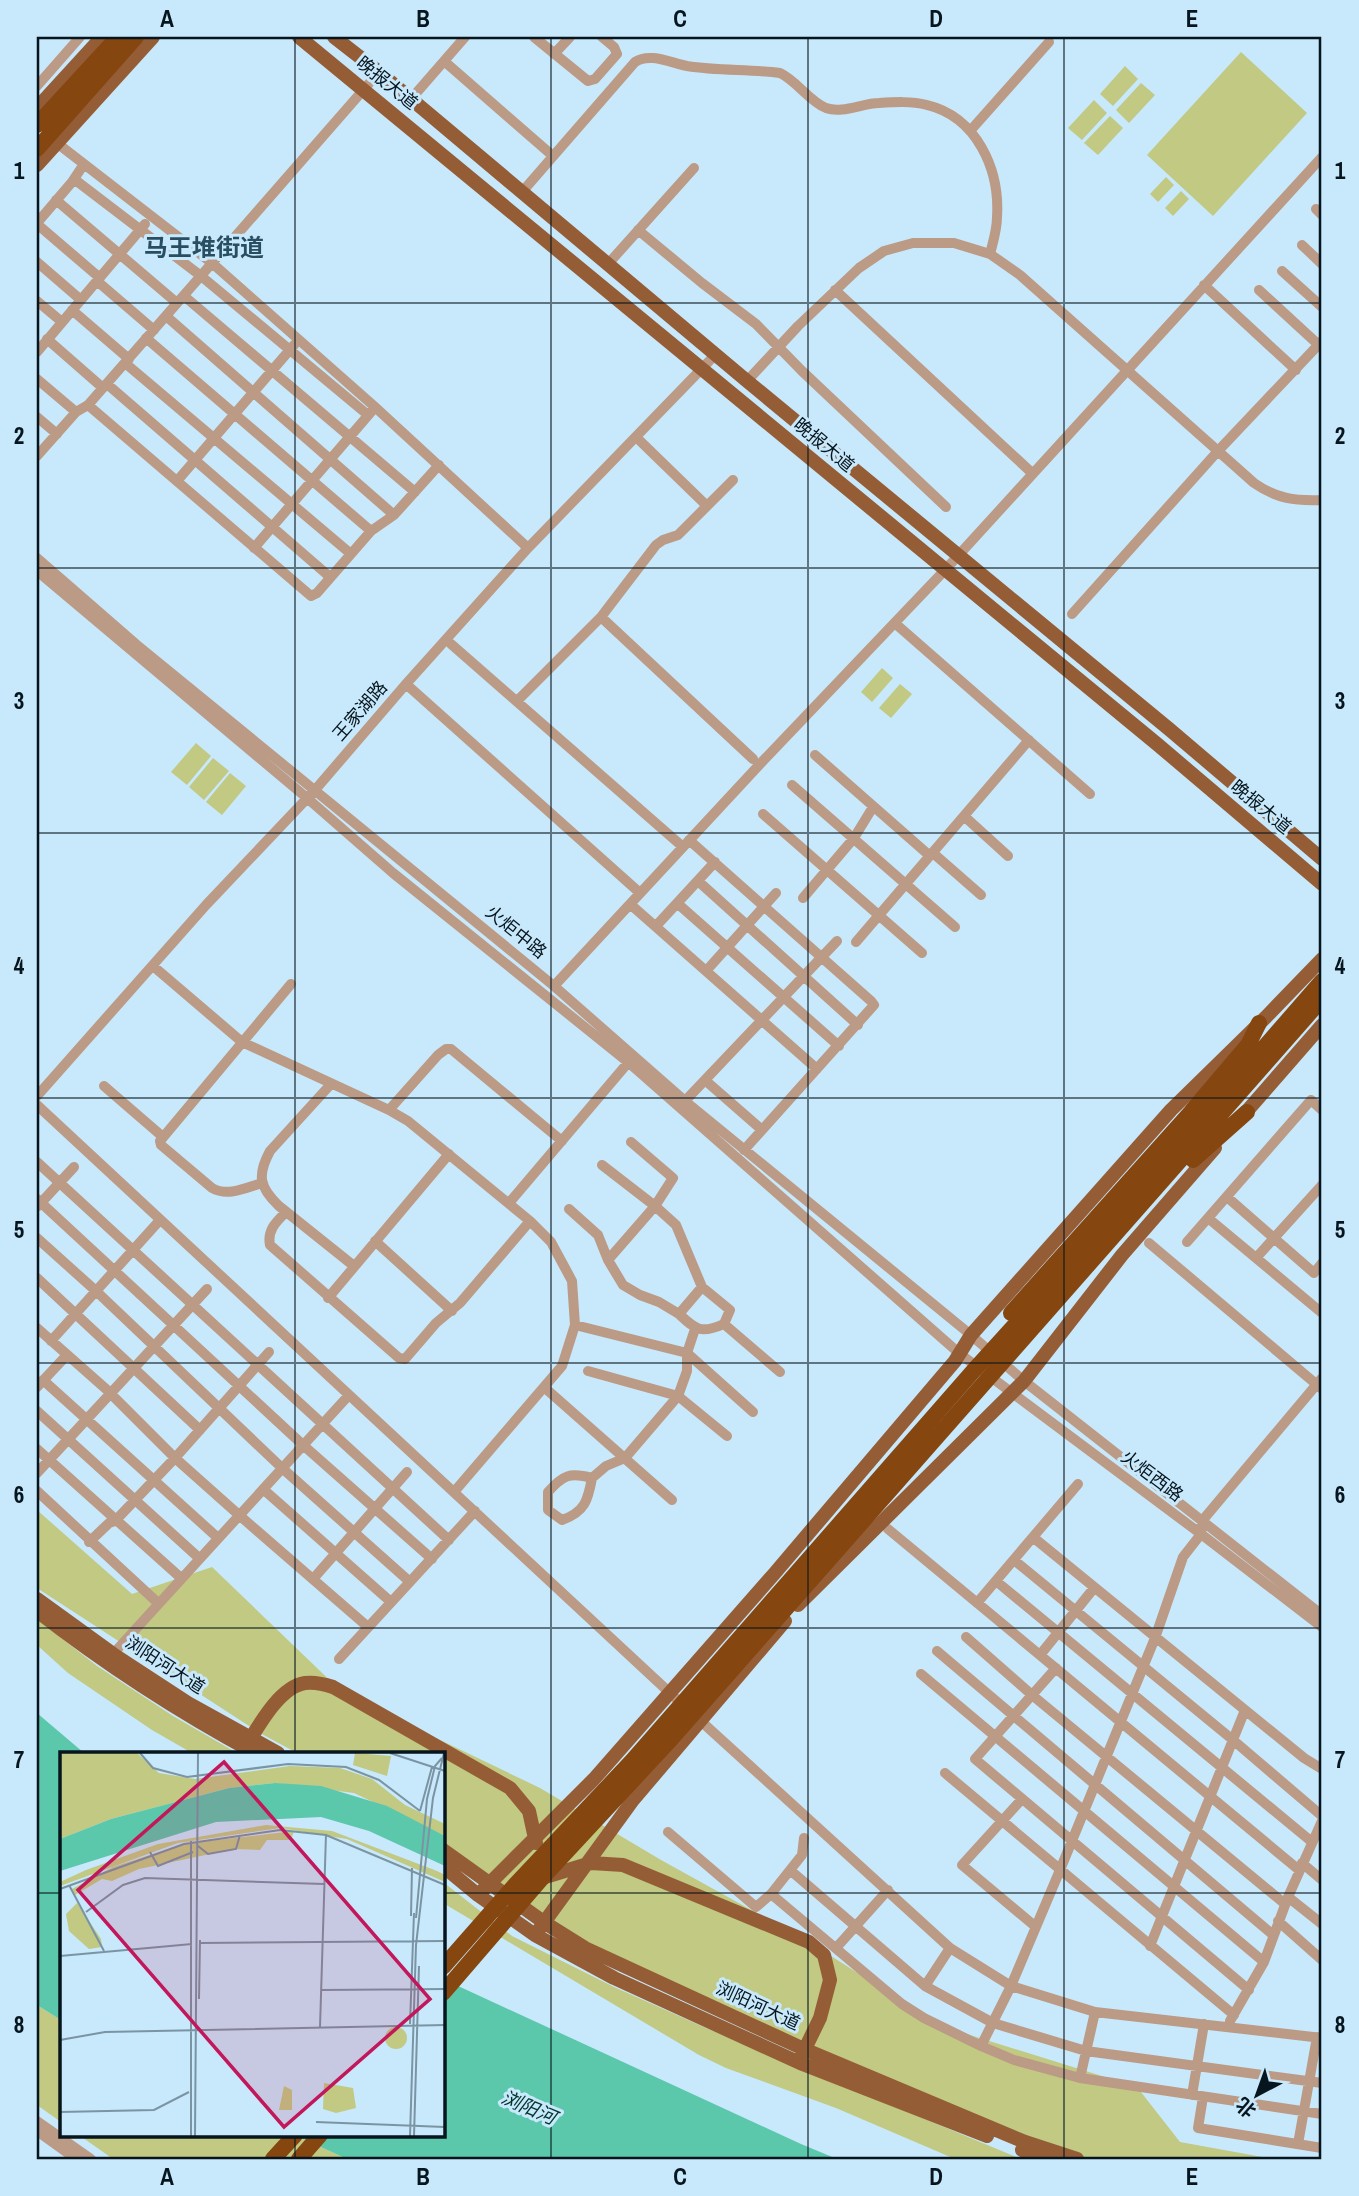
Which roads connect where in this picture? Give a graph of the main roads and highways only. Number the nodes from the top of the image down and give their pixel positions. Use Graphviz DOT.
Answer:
graph roads {
  1 [pos="102,37"];
  2 [pos="118,37"];
  3 [pos="136,37"];
  4 [pos="153,37"];
  5 [pos="299,37"];
  6 [pos="334,37"];
  7 [pos="37,108"];
  8 [pos="37,126"];
  9 [pos="37,149"];
  10 [pos="37,165"];
  11 [pos="1322,859"];
  12 [pos="1322,884"];
  13 [pos="1322,959"];
  14 [pos="1322,981"];
  15 [pos="1322,999"];
  16 [pos="1259,1023"];
  17 [pos="1322,1025"];
  18 [pos="1247,1112"];
  19 [pos="975,1369"];
  20 [pos="991,1376"];
  21 [pos="37,1599"];
  22 [pos="37,1611"];
  23 [pos="250,1746"];
  24 [pos="274,1752"];
  25 [pos="444,1851"];
  26 [pos="444,1867"];
  27 [pos="541,1878"];
  28 [pos="515,1885"];
  29 [pos="484,1890"];
  30 [pos="540,1929"];
  31 [pos="444,1966"];
  32 [pos="444,1992"];
  33 [pos="804,2049"];
  34 [pos="800,2063"];
  35 [pos="294,2136"];
  36 [pos="319,2136"];
  37 [pos="273,2159"];
  38 [pos="299,2159"];
  39 [pos="1044,2159"];
  40 [pos="1077,2159"];
  1 -- 7 [label="main road"];
  2 -- 8 [label="highway"];
  3 -- 9 [label="highway"];
  4 -- 10 [label="main road"];
  5 -- 12 [label="main road, 晚报大道"];
  6 -- 11 [label="main road, 晚报大道"];
  13 -- 16 [label="main road"];
  14 -- 19 [label="highway"];
  15 -- 20 [label="highway"];
  16 -- 19 [label="highway"];
  16 -- 29 [label="main road"];
  17 -- 18 [label="main road"];
  18 -- 20 [label="highway"];
  18 -- 30 [label="main road"];
  19 -- 28 [label="highway"];
  20 -- 27 [label="highway"];
  21 -- 23 [label="main road, 浏阳河大道"];
  22 -- 23 [label="main road, 浏阳河大道"];
  23 -- 24 [label="main road, 浏阳河大道"];
  23 -- 28 [label="main road"];
  25 -- 29 [label="main road, 浏阳河大道"];
  26 -- 29 [label="main road, 浏阳河大道"];
  27 -- 32 [label="highway"];
  27 -- 33 [label="main road"];
  28 -- 31 [label="highway"];
  29 -- 30 [label="main road, 浏阳河大道"];
  30 -- 33 [label="main road, 浏阳河大道"];
  30 -- 34 [label="main road, 浏阳河大道"];
  33 -- 34 [label="main road"];
  33 -- 40 [label="main road, 浏阳河大道"];
  34 -- 39 [label="main road, 浏阳河大道"];
  35 -- 37 [label="highway"];
  36 -- 38 [label="highway"];
}
